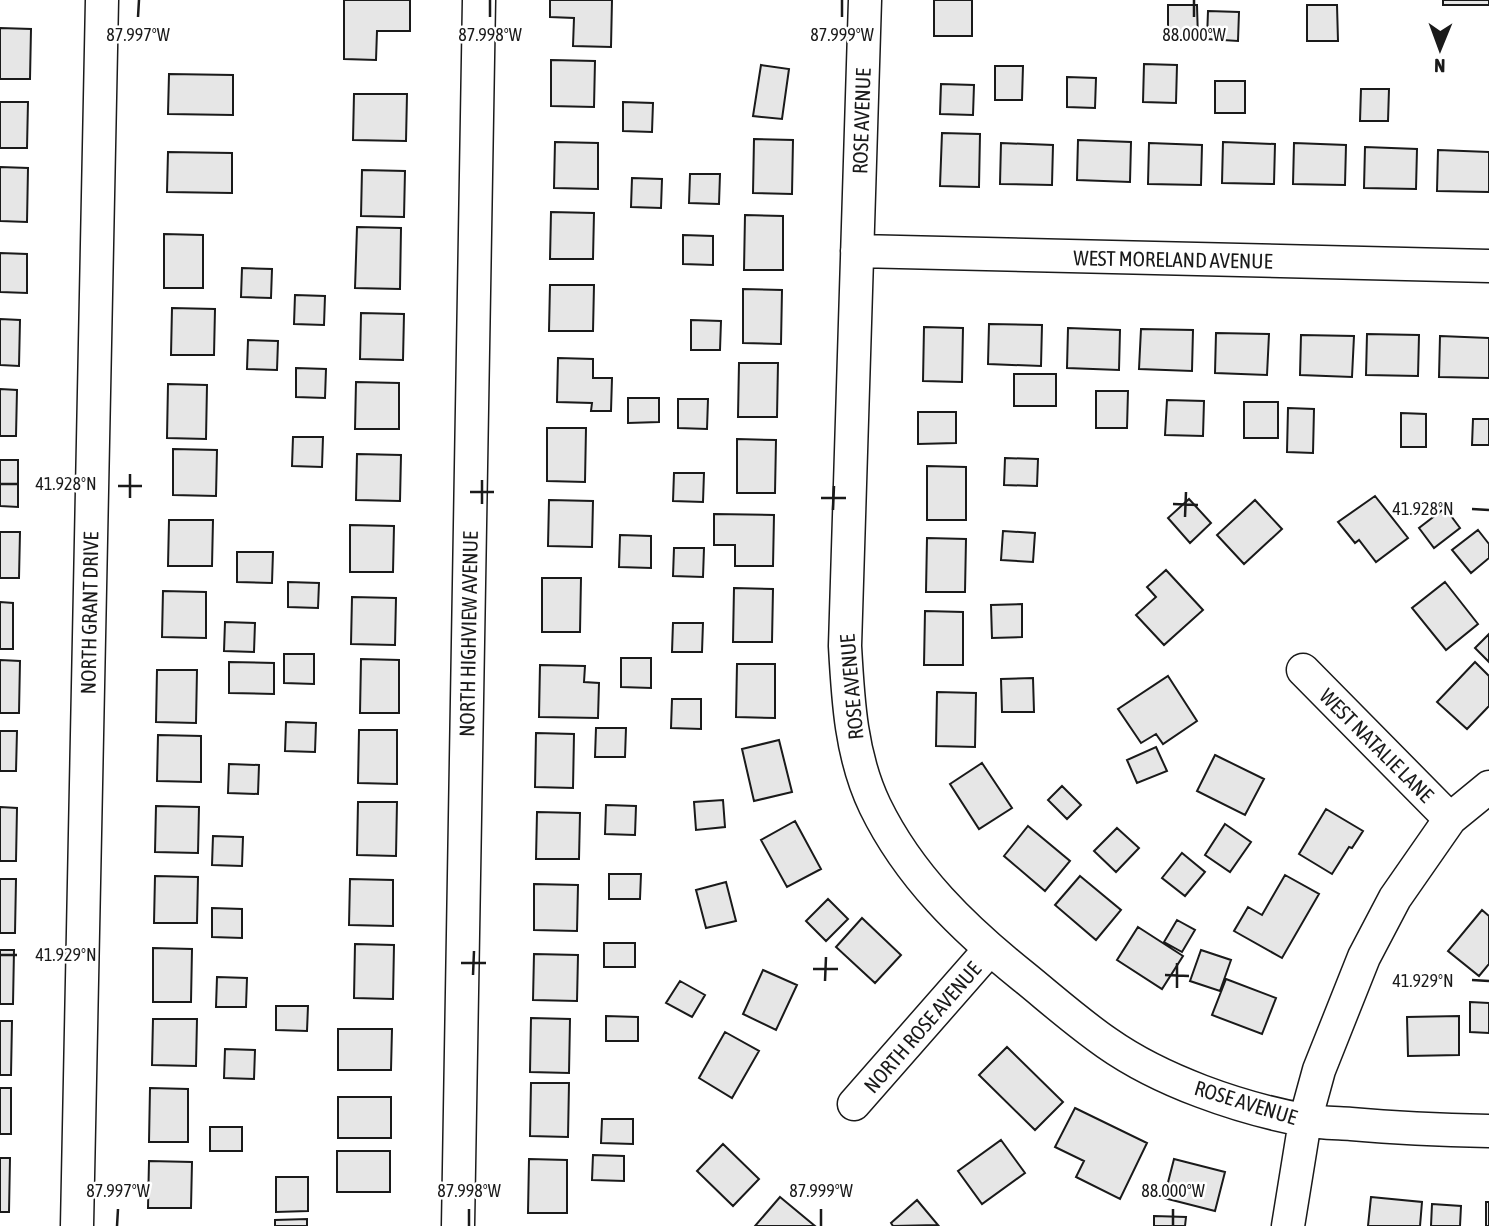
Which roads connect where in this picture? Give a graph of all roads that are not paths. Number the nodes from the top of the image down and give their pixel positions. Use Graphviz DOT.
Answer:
graph roads {
  1 [pos="102,0"];
  2 [pos="480,0"];
  3 [pos="865,0"];
  4 [pos="857,251"];
  5 [pos="1489,266"];
  6 [pos="1303,670"];
  7 [pos="1489,787"];
  8 [pos="1450,819"];
  9 [pos="990,949"];
  10 [pos="854,1104"];
  11 [pos="1305,1121"];
  12 [pos="1489,1131"];
  13 [pos="77,1226"];
  14 [pos="457,1226"];
  15 [pos="1288,1226"];
  1 -- 13 [label="street, NORTH GRANT DRIVE"];
  2 -- 14 [label="street, NORTH HIGHVIEW AVENUE"];
  3 -- 4 [label="street, ROSE AVENUE"];
  4 -- 5 [label="street, WEST MORELAND AVENUE"];
  4 -- 9 [label="street, ROSE AVENUE"];
  6 -- 8 [label="street, WEST NATALIE LANE"];
  7 -- 8 [label="street, WEST NATALIE LANE"];
  8 -- 11 [label="street, WEST NATALIE LANE"];
  9 -- 10 [label="street, NORTH ROSE AVENUE"];
  9 -- 11 [label="street, ROSE AVENUE"];
  11 -- 12 [label="street, ROSE AVENUE"];
  11 -- 15 [label="street, WEST NATALIE LANE"];
}
